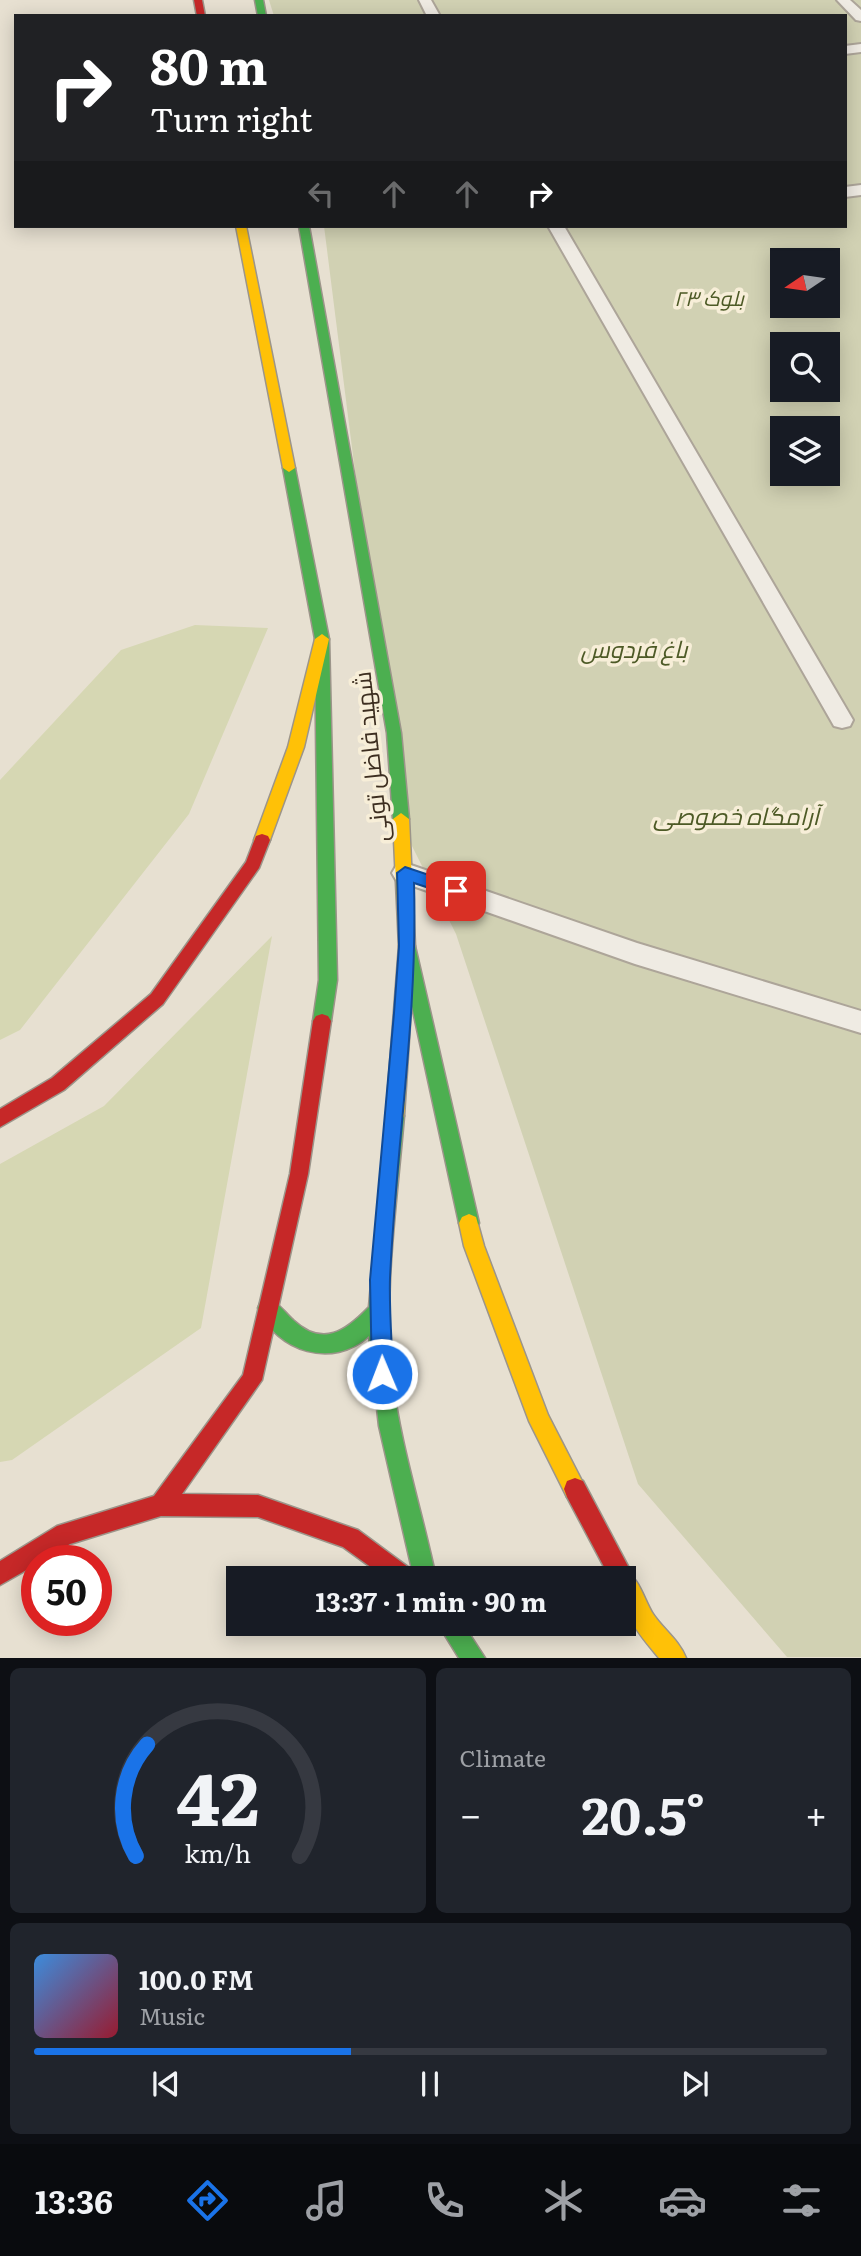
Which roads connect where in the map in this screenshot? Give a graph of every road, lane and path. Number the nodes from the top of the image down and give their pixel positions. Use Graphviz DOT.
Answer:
graph roads {
  1 [pos="843,0"];
  2 [pos="861,17"];
  3 [pos="242,228"];
  4 [pos="304,228"];
  5 [pos="561,228"];
  6 [pos="322,639"];
  7 [pos="842,720"];
  8 [pos="405,873"];
  9 [pos="407,946"];
  10 [pos="861,1022"];
  11 [pos="0,1119"];
  12 [pos="268,1308"];
  13 [pos="381,1310"];
  14 [pos="161,1505"];
  15 [pos="388,1566"];
  16 [pos="422,1566"];
  17 [pos="615,1566"];
  18 [pos="0,1574"];
  19 [pos="636,1606"];
  20 [pos="459,1636"];
  21 [pos="474,1657"];
  22 [pos="675,1657"];
  1 -- 2 [label="lane"];
  3 -- 6 [label="main road, شهید فاضل تونی"];
  4 -- 8 [label="main road, شهید فاضل تونی"];
  5 -- 7 [label="lane"];
  6 -- 11 [label="main road"];
  6 -- 12 [label="main road, شهید فاضل تونی"];
  8 -- 9 [label="main road, شهید فاضل تونی"];
  8 -- 10 [label="lane"];
  9 -- 13 [label="main road, شهید فاضل تونی"];
  9 -- 17 [label="main road"];
  12 -- 13 [label="main road"];
  12 -- 14 [label="main road, شهید فاضل تونی"];
  13 -- 16 [label="main road, شهید فاضل تونی"];
  14 -- 15 [label="main road"];
  14 -- 18 [label="main road"];
  19 -- 22 [label="main road"];
  20 -- 21 [label="main road"];
}
